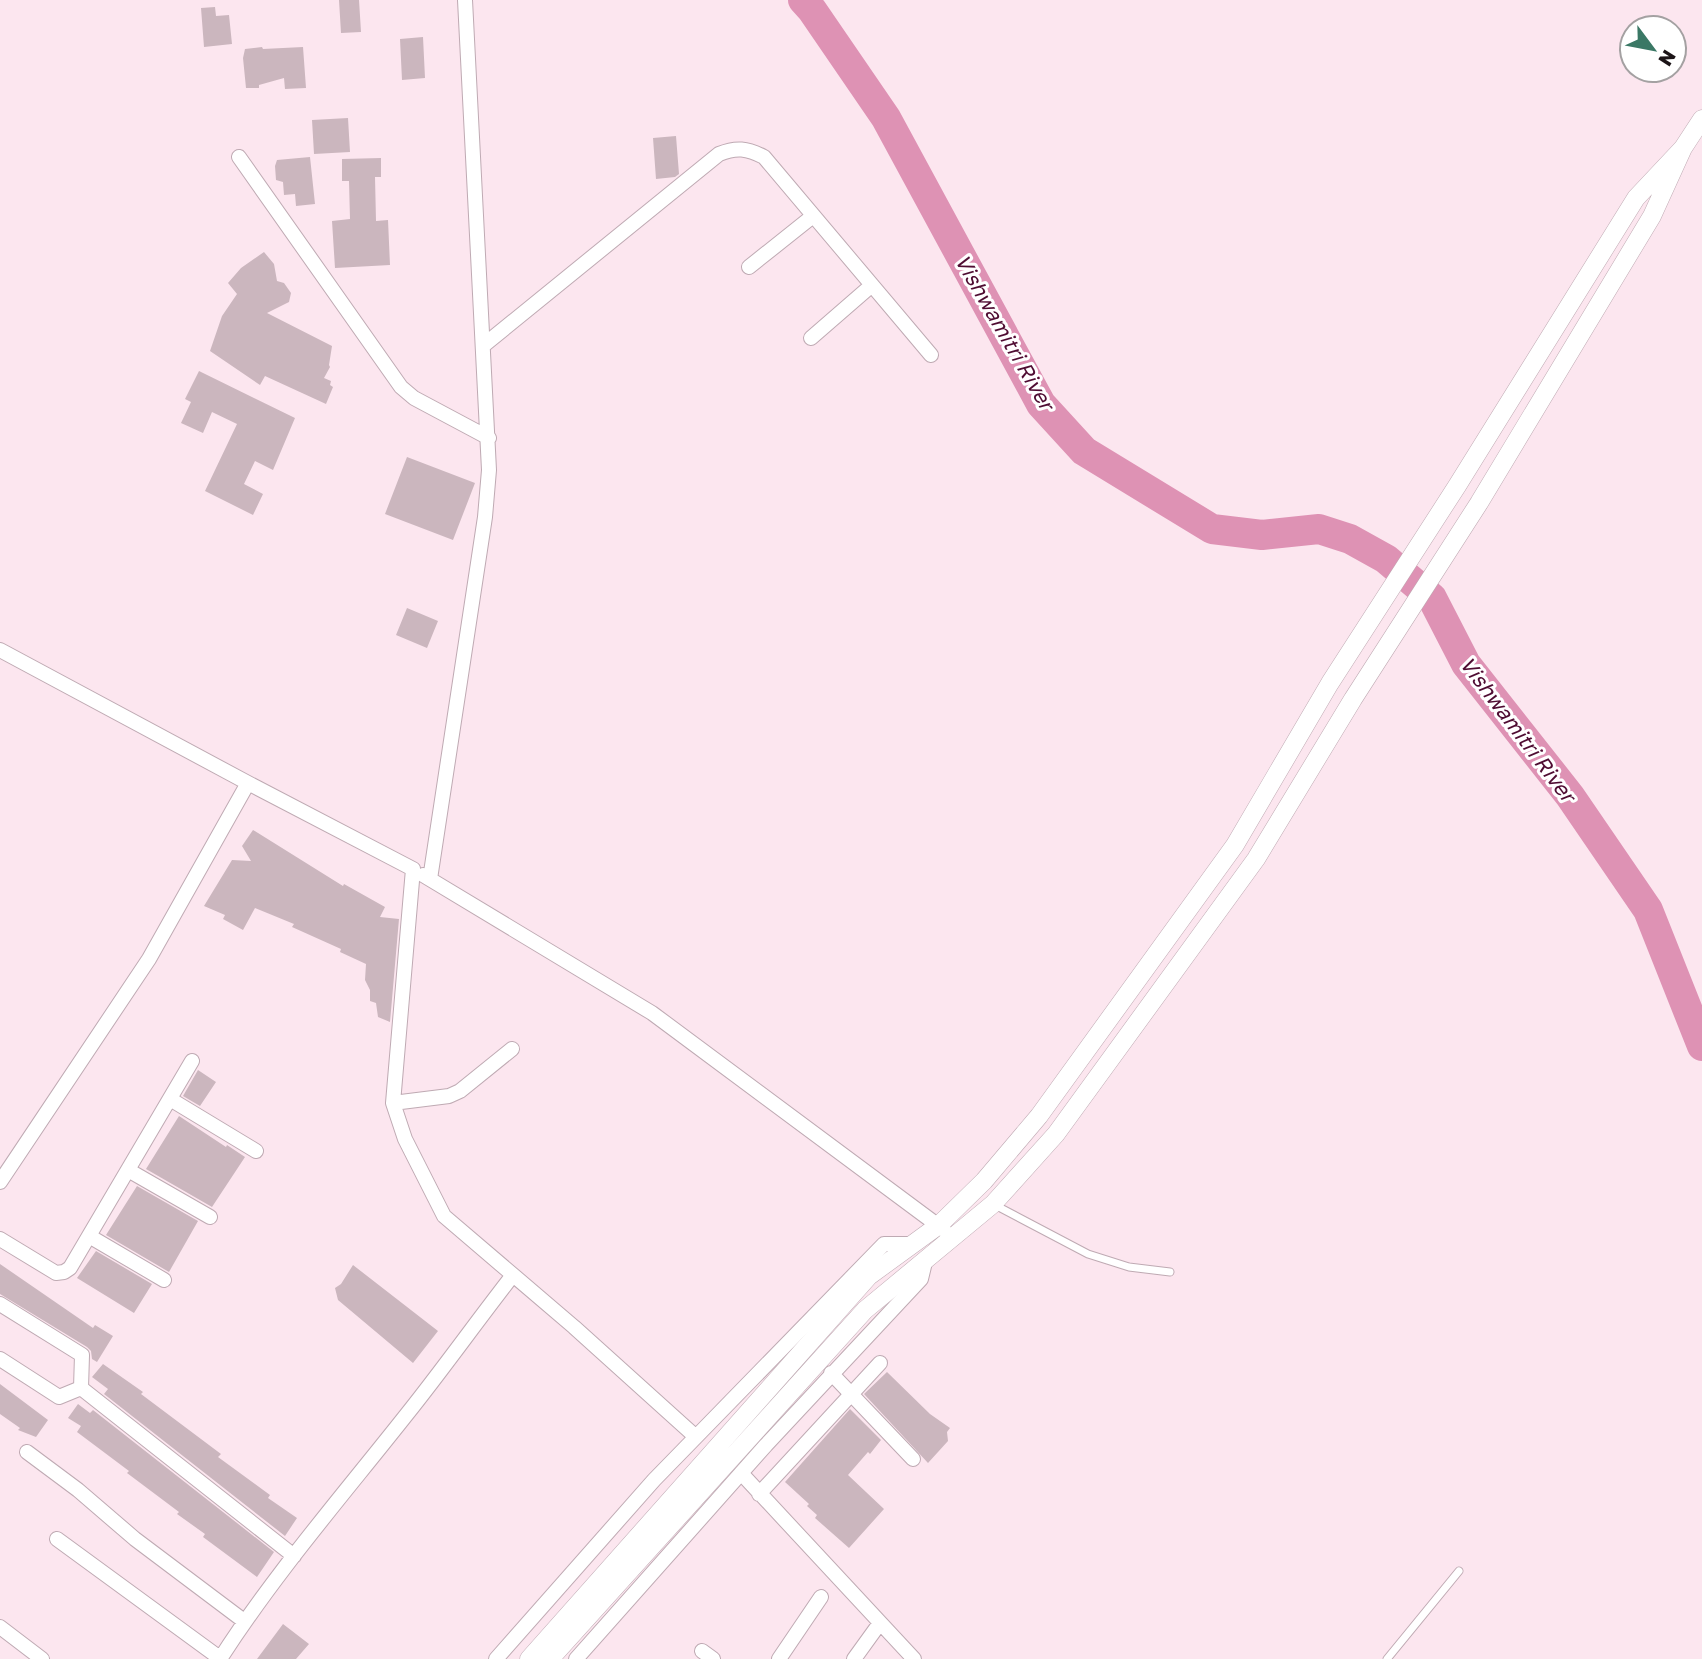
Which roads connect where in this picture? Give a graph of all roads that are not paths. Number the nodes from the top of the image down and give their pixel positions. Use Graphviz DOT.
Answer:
graph roads {
  1 [pos="465,0"];
  2 [pos="1702,119"];
  3 [pos="1683,148"];
  4 [pos="239,157"];
  5 [pos="813,216"];
  6 [pos="749,267"];
  7 [pos="872,285"];
  8 [pos="811,338"];
  9 [pos="484,345"];
  10 [pos="931,355"];
  11 [pos="489,438"];
  12 [pos="0,650"];
  13 [pos="248,783"];
  14 [pos="413,869"];
  15 [pos="430,879"];
  16 [pos="512,1049"];
  17 [pos="192,1061"];
  18 [pos="170,1098"];
  19 [pos="393,1103"];
  20 [pos="256,1151"];
  21 [pos="128,1170"];
  22 [pos="0,1182"];
  23 [pos="993,1204"];
  24 [pos="210,1217"];
  25 [pos="945,1231"];
  26 [pos="89,1236"];
  27 [pos="0,1239"];
  28 [pos="910,1244"];
  29 [pos="926,1258"];
  30 [pos="1170,1272"];
  31 [pos="513,1275"];
  32 [pos="164,1280"];
  33 [pos="0,1304"];
  34 [pos="0,1359"];
  35 [pos="880,1363"];
  36 [pos="831,1373"];
  37 [pos="80,1388"];
  38 [pos="850,1393"];
  39 [pos="696,1437"];
  40 [pos="27,1452"];
  41 [pos="913,1459"];
  42 [pos="741,1473"];
  43 [pos="759,1494"];
  44 [pos="57,1539"];
  45 [pos="294,1556"];
  46 [pos="1459,1571"];
  47 [pos="821,1597"];
  48 [pos="244,1622"];
  49 [pos="880,1623"];
  50 [pos="0,1628"];
  51 [pos="42,1659"];
  52 [pos="220,1659"];
  53 [pos="496,1659"];
  54 [pos="529,1659"];
  55 [pos="550,1659"];
  56 [pos="576,1659"];
  57 [pos="779,1659"];
  58 [pos="854,1659"];
  59 [pos="914,1659"];
  60 [pos="1387,1659"];
  1 -- 9 [label="street"];
  2 -- 3 [label="street"];
  3 -- 23 [label="street"];
  3 -- 25 [label="street"];
  4 -- 11 [label="street"];
  5 -- 6 [label="street"];
  5 -- 7 [label="street"];
  5 -- 9 [label="street"];
  7 -- 8 [label="street"];
  7 -- 10 [label="street"];
  9 -- 11 [label="street"];
  11 -- 15 [label="street"];
  12 -- 13 [label="street"];
  13 -- 14 [label="street"];
  13 -- 22 [label="street"];
  14 -- 15 [label="street"];
  14 -- 19 [label="street"];
  15 -- 25 [label="street"];
  16 -- 19 [label="street"];
  17 -- 18 [label="street"];
  18 -- 20 [label="street"];
  18 -- 21 [label="street"];
  19 -- 31 [label="street"];
  21 -- 24 [label="street"];
  21 -- 26 [label="street"];
  23 -- 25 [label="street"];
  23 -- 30 [label="lane"];
  25 -- 28 [label="street"];
  25 -- 29 [label="street"];
  26 -- 27 [label="street"];
  26 -- 32 [label="street"];
  28 -- 39 [label="street"];
  28 -- 54 [label="street"];
  29 -- 36 [label="street"];
  29 -- 55 [label="street"];
  31 -- 39 [label="street"];
  31 -- 45 [label="street"];
  33 -- 37 [label="street"];
  34 -- 37 [label="street"];
  35 -- 38 [label="street"];
  36 -- 38 [label="street"];
  36 -- 42 [label="street"];
  37 -- 45 [label="street"];
  38 -- 41 [label="street"];
  38 -- 43 [label="street"];
  39 -- 53 [label="street"];
  40 -- 48 [label="street"];
  42 -- 43 [label="street"];
  42 -- 56 [label="street"];
  43 -- 49 [label="street"];
  44 -- 52 [label="street"];
  45 -- 48 [label="street"];
  46 -- 60 [label="lane"];
  47 -- 57 [label="street"];
  48 -- 52 [label="street"];
  49 -- 58 [label="street"];
  49 -- 59 [label="street"];
  50 -- 51 [label="street"];
}
